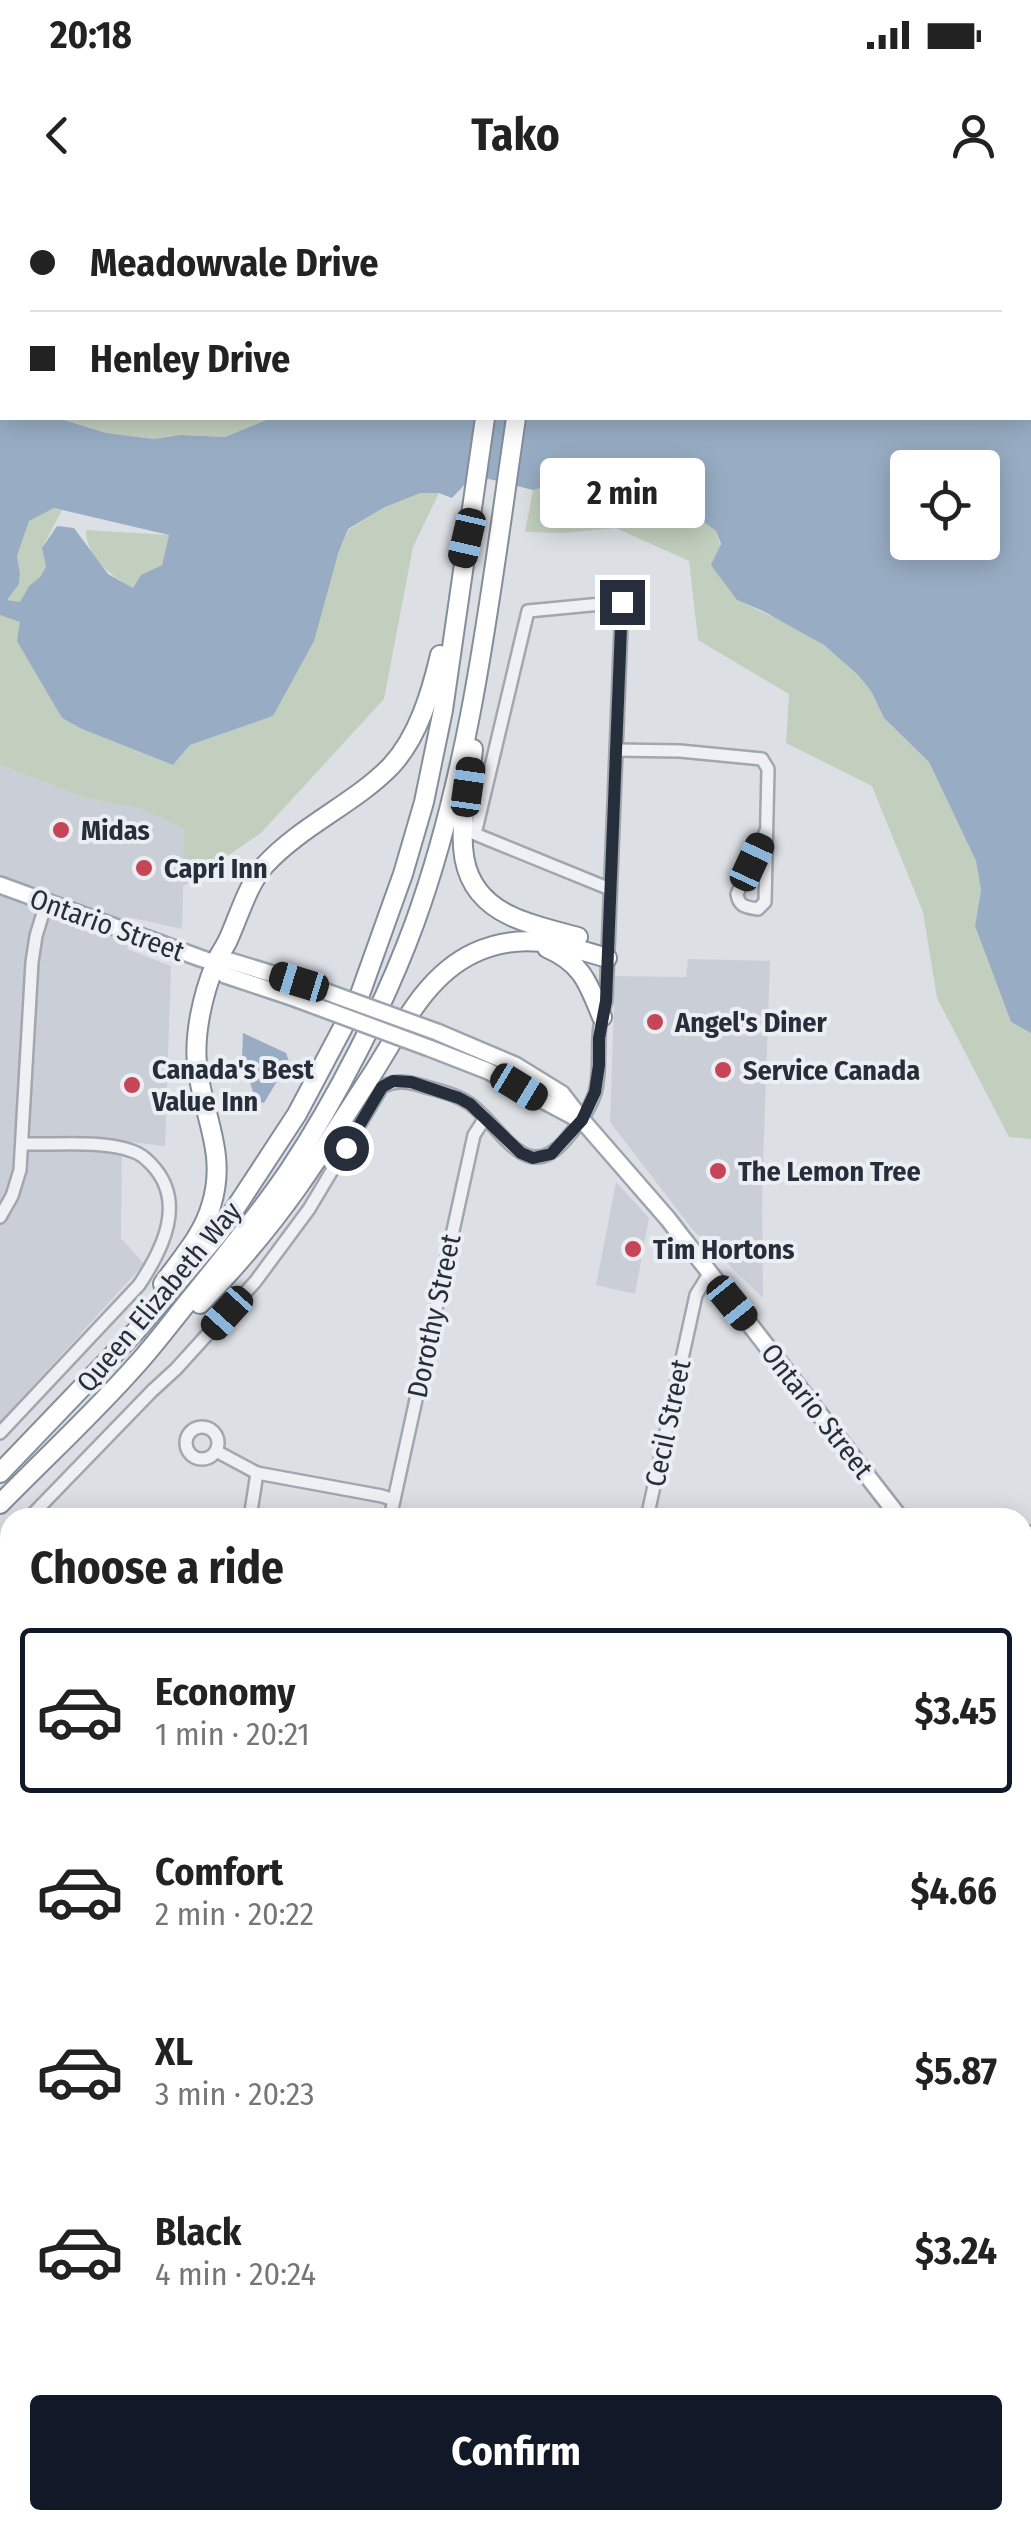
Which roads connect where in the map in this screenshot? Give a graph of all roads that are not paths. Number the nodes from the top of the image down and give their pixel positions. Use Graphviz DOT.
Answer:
graph roads {
  1 [pos="485,420"];
  2 [pos="516,420"];
  3 [pos="467,538"];
  4 [pos="476,684"];
  5 [pos="616,750"];
  6 [pos="766,830"];
  7 [pos="0,886"];
  8 [pos="610,890"];
  9 [pos="46,902"];
  10 [pos="512,942"];
  11 [pos="607,952"];
  12 [pos="215,963"];
  13 [pos="296,990"];
  14 [pos="602,1017"];
  15 [pos="485,1118"];
  16 [pos="582,1120"];
  17 [pos="23,1144"];
  18 [pos="0,1217"];
  19 [pos="710,1274"];
  20 [pos="138,1363"];
  21 [pos="0,1433"];
  22 [pos="216,1450"];
  23 [pos="0,1464"];
  24 [pos="0,1473"];
  25 [pos="257,1473"];
  26 [pos="394,1500"];
  27 [pos="0,1504"];
  28 [pos="40,1508"];
  29 [pos="252,1508"];
  30 [pos="392,1508"];
  31 [pos="649,1508"];
  32 [pos="892,1508"];
  1 -- 3 [label="highway, Queen Elizabeth Way"];
  2 -- 4 [label="highway, Queen Elizabeth Way"];
  3 -- 12 [label="highway"];
  3 -- 24 [label="highway, Queen Elizabeth Way"];
  4 -- 11 [label="highway"];
  4 -- 20 [label="highway, Queen Elizabeth Way"];
  5 -- 6 [label="street"];
  5 -- 8 [label="street"];
  5 -- 8 [label="street"];
  6 -- 6 [label="street"];
  7 -- 9 [label="main road, Ontario Street"];
  8 -- 11 [label="street"];
  9 -- 12 [label="main road, Ontario Street"];
  9 -- 17 [label="street"];
  10 -- 11 [label="highway"];
  10 -- 14 [label="highway"];
  10 -- 20 [label="highway"];
  11 -- 14 [label="street"];
  12 -- 13 [label="main road, Ontario Street"];
  12 -- 23 [label="highway"];
  13 -- 16 [label="main road, Ontario Street, bridge"];
  13 -- 16 [label="main road, Ontario Street, bridge"];
  14 -- 16 [label="street"];
  15 -- 16 [label="street"];
  15 -- 26 [label="street, Dorothy Street"];
  15 -- 28 [label="street"];
  16 -- 19 [label="main road, Ontario Street"];
  17 -- 18 [label="street"];
  17 -- 21 [label="street"];
  19 -- 31 [label="street, Cecil Street"];
  19 -- 32 [label="main road, Ontario Street"];
  20 -- 27 [label="highway, Queen Elizabeth Way"];
  22 -- 25 [label="street"];
  25 -- 26 [label="street"];
  25 -- 29 [label="street"];
  26 -- 30 [label="street, Dorothy Street"];
}
